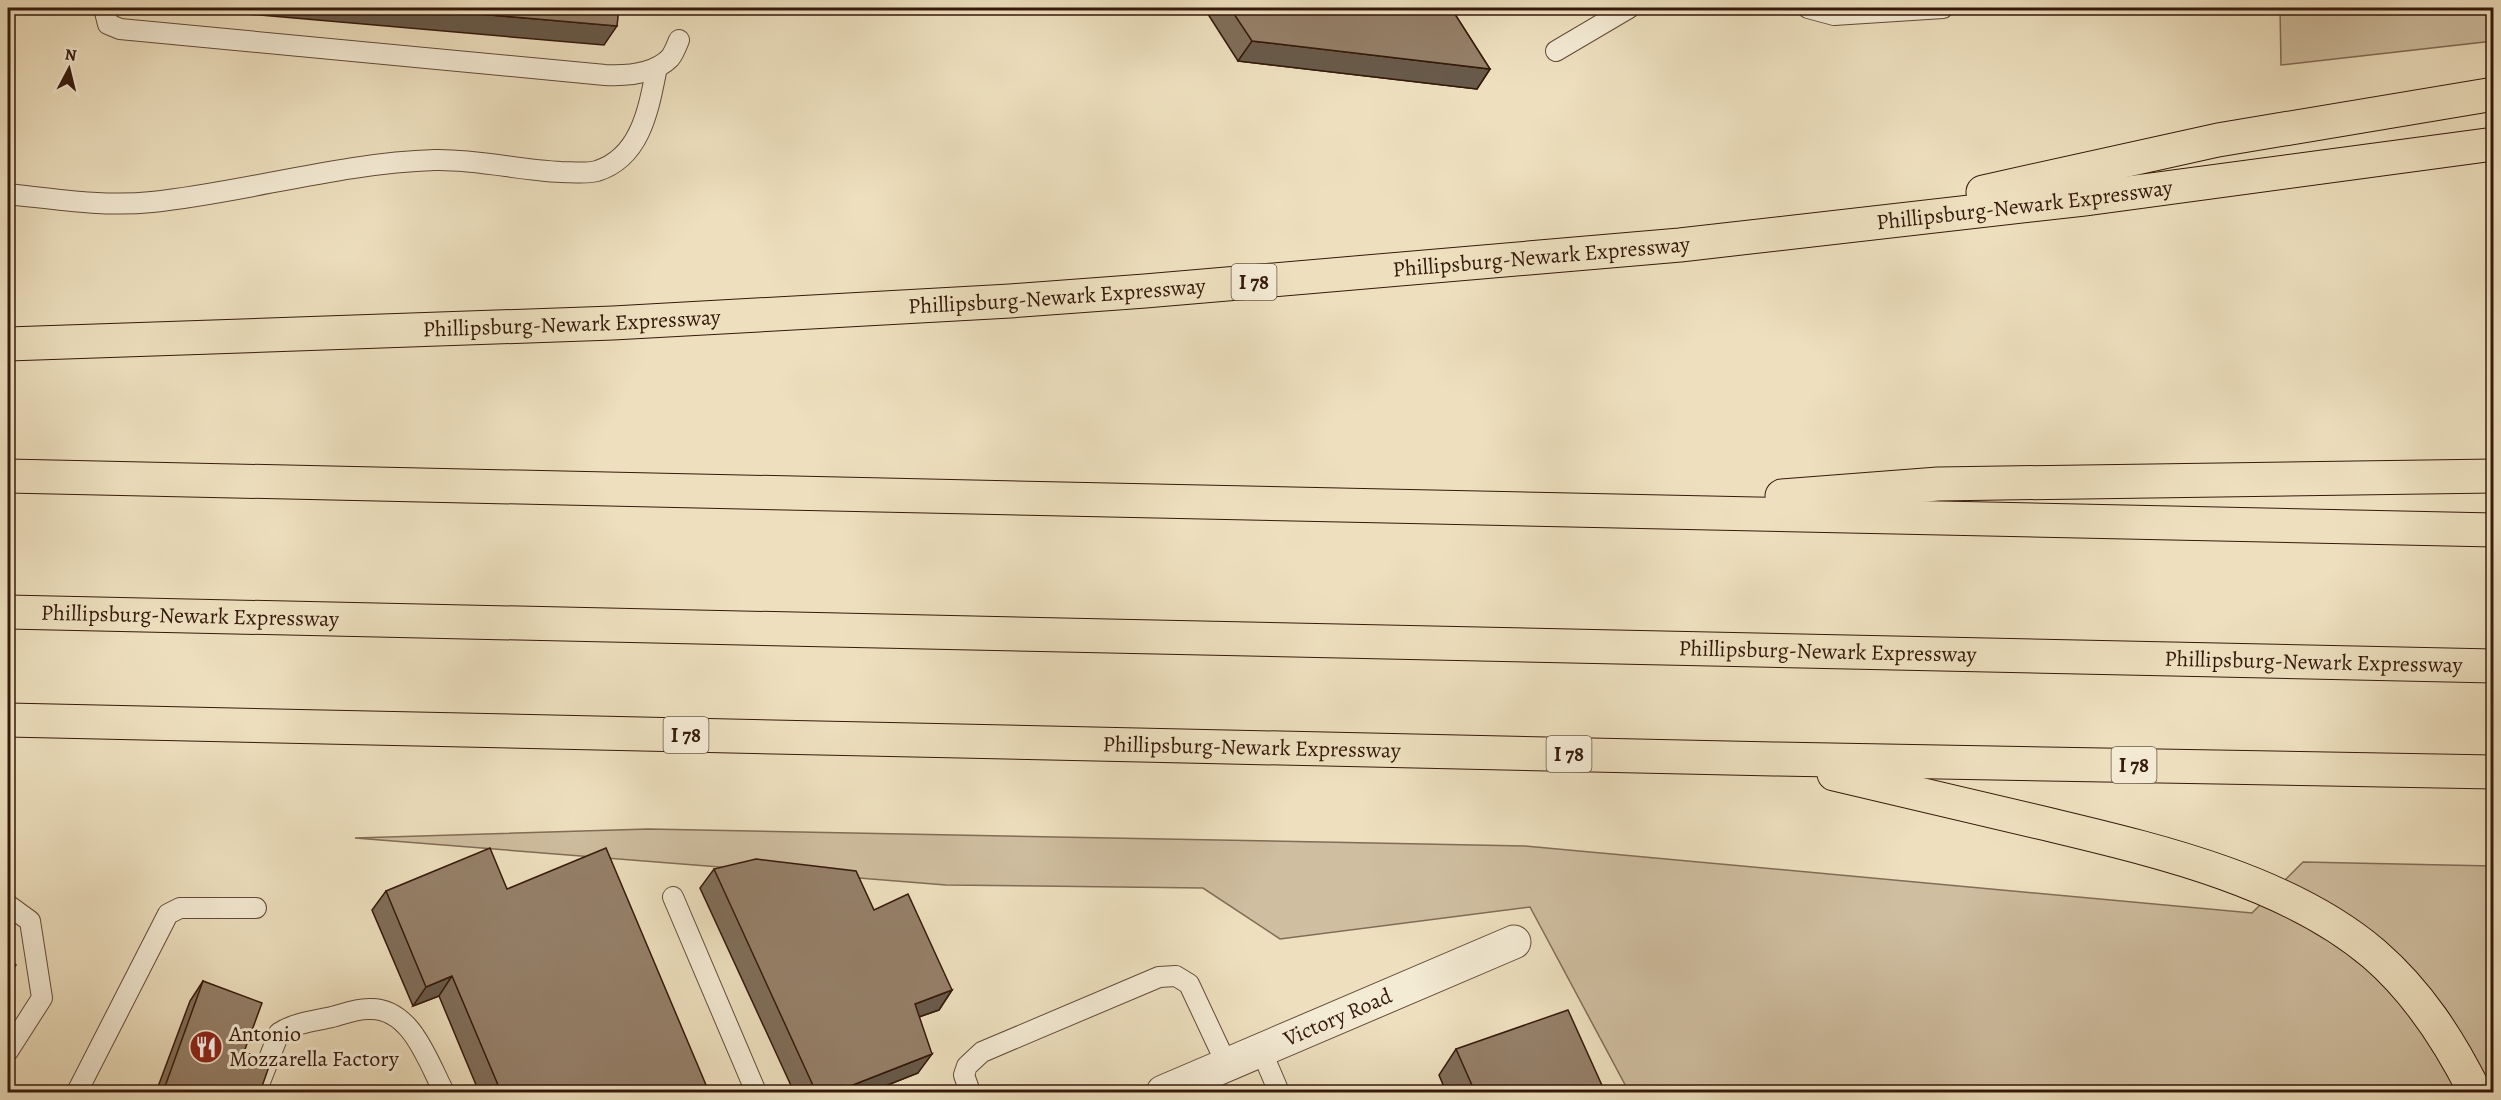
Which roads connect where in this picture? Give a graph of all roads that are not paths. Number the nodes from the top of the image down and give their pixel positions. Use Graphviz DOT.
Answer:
graph roads {
  1 [pos="104,8"];
  2 [pos="1629,8"];
  3 [pos="1808,8"];
  4 [pos="1943,8"];
  5 [pos="679,40"];
  6 [pos="1556,51"];
  7 [pos="657,67"];
  8 [pos="2493,93"];
  9 [pos="2493,144"];
  10 [pos="8,194"];
  11 [pos="1816,229"];
  12 [pos="8,344"];
  13 [pos="8,476"];
  14 [pos="2493,476"];
  15 [pos="1597,510"];
  16 [pos="2493,530"];
  17 [pos="8,612"];
  18 [pos="2493,666"];
  19 [pos="8,720"];
  20 [pos="1774,759"];
  21 [pos="2493,772"];
  22 [pos="673,897"];
  23 [pos="8,905"];
  24 [pos="256,908"];
  25 [pos="1514,942"];
  26 [pos="1261,1050"];
  27 [pos="8,1052"];
  28 [pos="1227,1065"];
  29 [pos="76,1092"];
  30 [pos="256,1092"];
  31 [pos="444,1092"];
  32 [pos="756,1092"];
  33 [pos="970,1092"];
  34 [pos="1163,1092"];
  35 [pos="1279,1092"];
  36 [pos="2475,1092"];
  1 -- 7 [label="lane"];
  2 -- 6 [label="lane"];
  3 -- 4 [label="lane"];
  5 -- 7 [label="lane"];
  7 -- 10 [label="lane"];
  8 -- 11 [label="highway"];
  9 -- 11 [label="highway, Phillipsburg-Newark Expressway / I 78"];
  11 -- 12 [label="highway, Phillipsburg-Newark Expressway / I 78"];
  13 -- 15 [label="highway"];
  14 -- 15 [label="highway"];
  15 -- 16 [label="highway"];
  17 -- 18 [label="highway, Phillipsburg-Newark Expressway"];
  19 -- 20 [label="highway, Phillipsburg-Newark Expressway / I 78"];
  20 -- 21 [label="highway, Phillipsburg-Newark Expressway / I 78"];
  20 -- 36 [label="highway"];
  22 -- 32 [label="lane"];
  23 -- 27 [label="lane"];
  24 -- 29 [label="lane"];
  25 -- 26 [label="street, Victory Road"];
  26 -- 28 [label="street, Victory Road"];
  26 -- 35 [label="lane"];
  28 -- 33 [label="lane"];
  28 -- 34 [label="street, Victory Road"];
  30 -- 31 [label="lane"];
}
